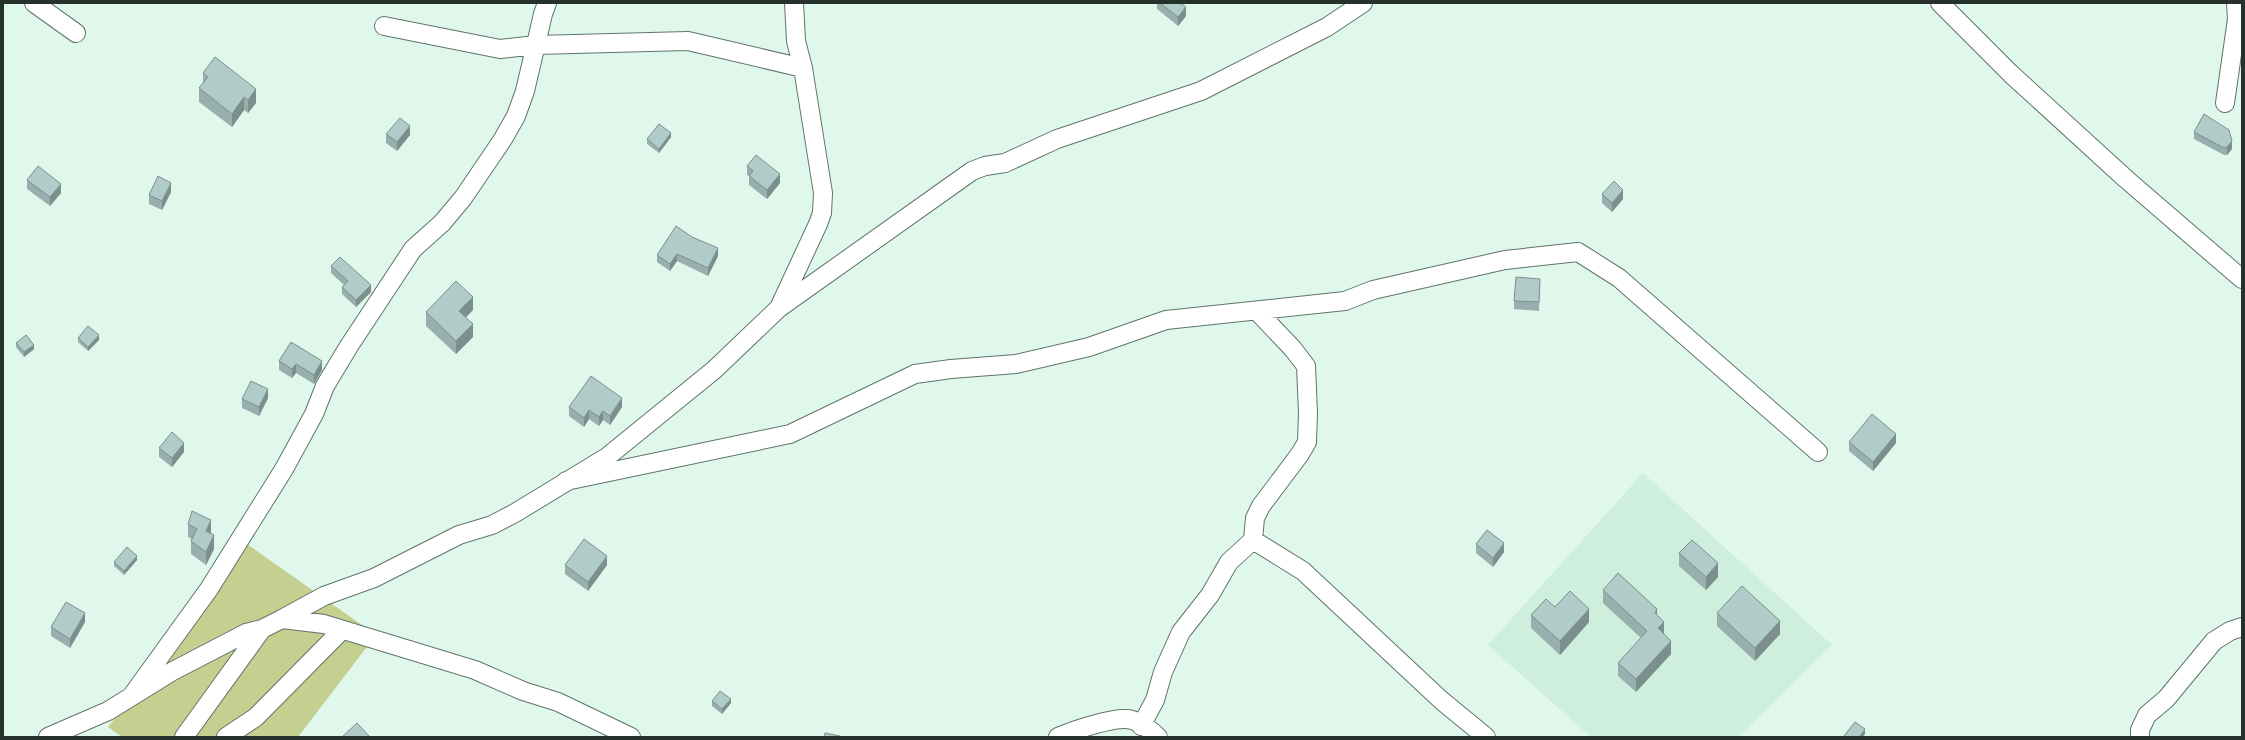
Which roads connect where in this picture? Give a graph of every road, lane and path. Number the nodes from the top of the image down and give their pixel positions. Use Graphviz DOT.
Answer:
graph roads {
  1 [pos="34,3"];
  2 [pos="547,3"];
  3 [pos="1363,3"];
  4 [pos="1940,3"];
  5 [pos="2236,3"];
  6 [pos="795,6"];
  7 [pos="384,26"];
  8 [pos="76,33"];
  9 [pos="536,45"];
  10 [pos="803,68"];
  11 [pos="2225,103"];
  12 [pos="2242,279"];
  13 [pos="779,308"];
  14 [pos="1257,312"];
  15 [pos="1818,452"];
  16 [pos="566,481"];
  17 [pos="1253,540"];
  18 [pos="282,618"];
  19 [pos="2242,627"];
  20 [pos="262,629"];
  21 [pos="342,630"];
  22 [pos="133,694"];
  23 [pos="1141,726"];
  24 [pos="48,737"];
  25 [pos="184,737"];
  26 [pos="226,737"];
  27 [pos="631,737"];
  28 [pos="1058,737"];
  29 [pos="1158,737"];
  30 [pos="1486,737"];
  31 [pos="2140,737"];
  1 -- 8 [label="street"];
  2 -- 9 [label="street"];
  3 -- 13 [label="street"];
  4 -- 12 [label="street"];
  5 -- 11 [label="street"];
  6 -- 10 [label="street"];
  7 -- 9 [label="street"];
  9 -- 10 [label="street"];
  9 -- 22 [label="street"];
  10 -- 13 [label="street"];
  13 -- 16 [label="street"];
  14 -- 15 [label="street"];
  14 -- 16 [label="street"];
  14 -- 17 [label="street"];
  16 -- 18 [label="street"];
  17 -- 23 [label="street"];
  17 -- 30 [label="street"];
  18 -- 20 [label="street"];
  18 -- 21 [label="street"];
  19 -- 31 [label="street"];
  20 -- 22 [label="street"];
  20 -- 25 [label="street"];
  21 -- 26 [label="street"];
  21 -- 27 [label="street"];
  22 -- 24 [label="street"];
  23 -- 28 [label="street"];
  23 -- 29 [label="street"];
}
